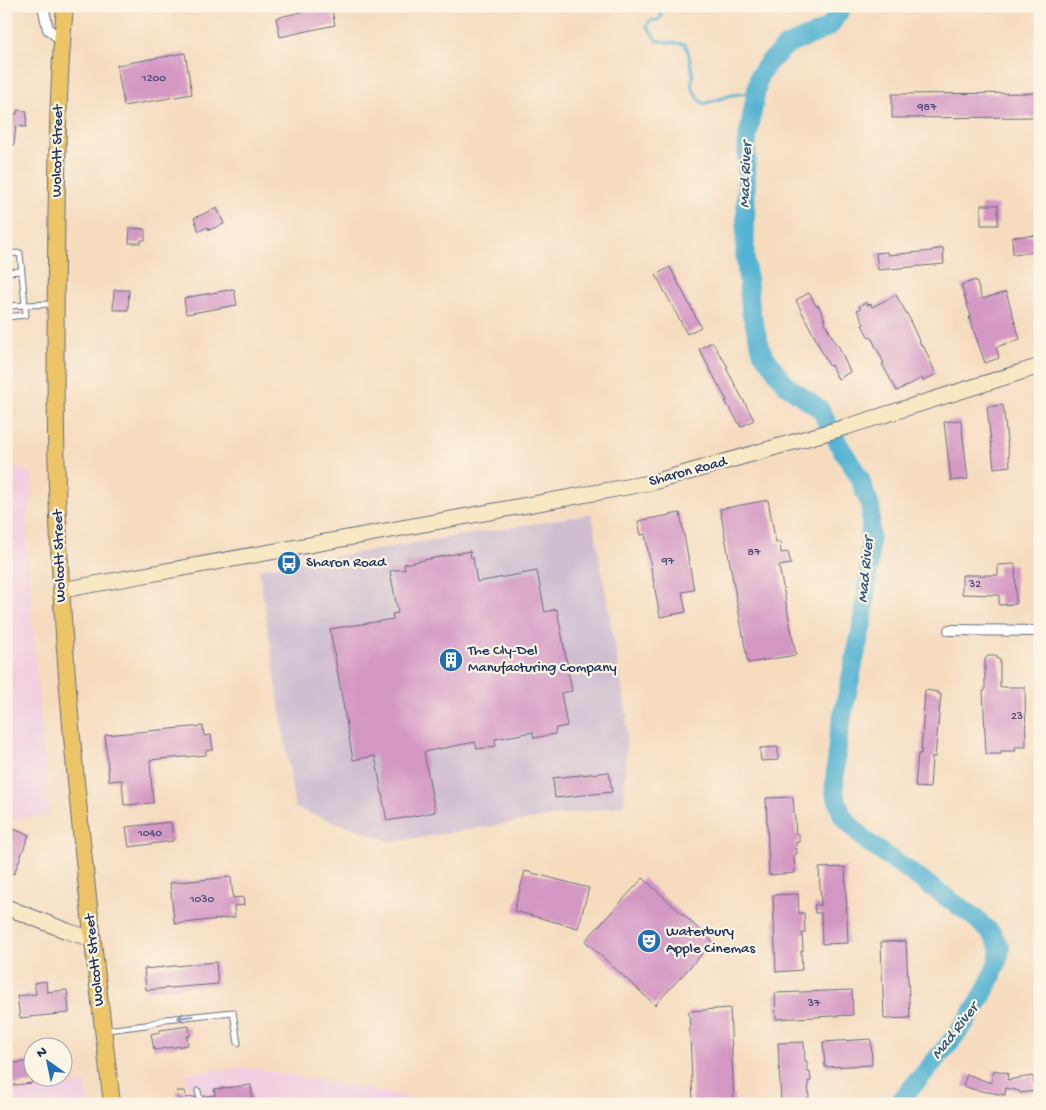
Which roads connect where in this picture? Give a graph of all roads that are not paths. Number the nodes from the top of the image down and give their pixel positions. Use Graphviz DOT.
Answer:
graph roads {
  1 [pos="43,6"];
  2 [pos="65,6"];
  3 [pos="62,41"];
  4 [pos="6,254"];
  5 [pos="22,271"];
  6 [pos="6,272"];
  7 [pos="56,304"];
  8 [pos="24,305"];
  9 [pos="10,306"];
  10 [pos="6,317"];
  11 [pos="1040,366"];
  12 [pos="62,590"];
  13 [pos="949,630"];
  14 [pos="1040,630"];
  15 [pos="6,907"];
  16 [pos="92,939"];
  17 [pos="103,1031"];
  18 [pos="238,1043"];
  19 [pos="198,1091"];
  20 [pos="112,1104"];
  21 [pos="201,1104"];
  1 -- 3 [label="street"];
  2 -- 3 [label="main road, Wolcott Street"];
  3 -- 7 [label="main road, Wolcott Street"];
  4 -- 5 [label="lane"];
  5 -- 6 [label="lane"];
  5 -- 8 [label="lane"];
  7 -- 8 [label="lane"];
  7 -- 12 [label="main road, Wolcott Street"];
  8 -- 9 [label="lane"];
  8 -- 10 [label="lane"];
  11 -- 12 [label="street, Sharon Road"];
  12 -- 16 [label="main road, Wolcott Street"];
  13 -- 14 [label="street"];
  15 -- 16 [label="street"];
  16 -- 17 [label="main road, Wolcott Street"];
  18 -- 17 [label="lane, one-way"];
  17 -- 20 [label="main road, Wolcott Street"];
  19 -- 21 [label="lane"];
}
